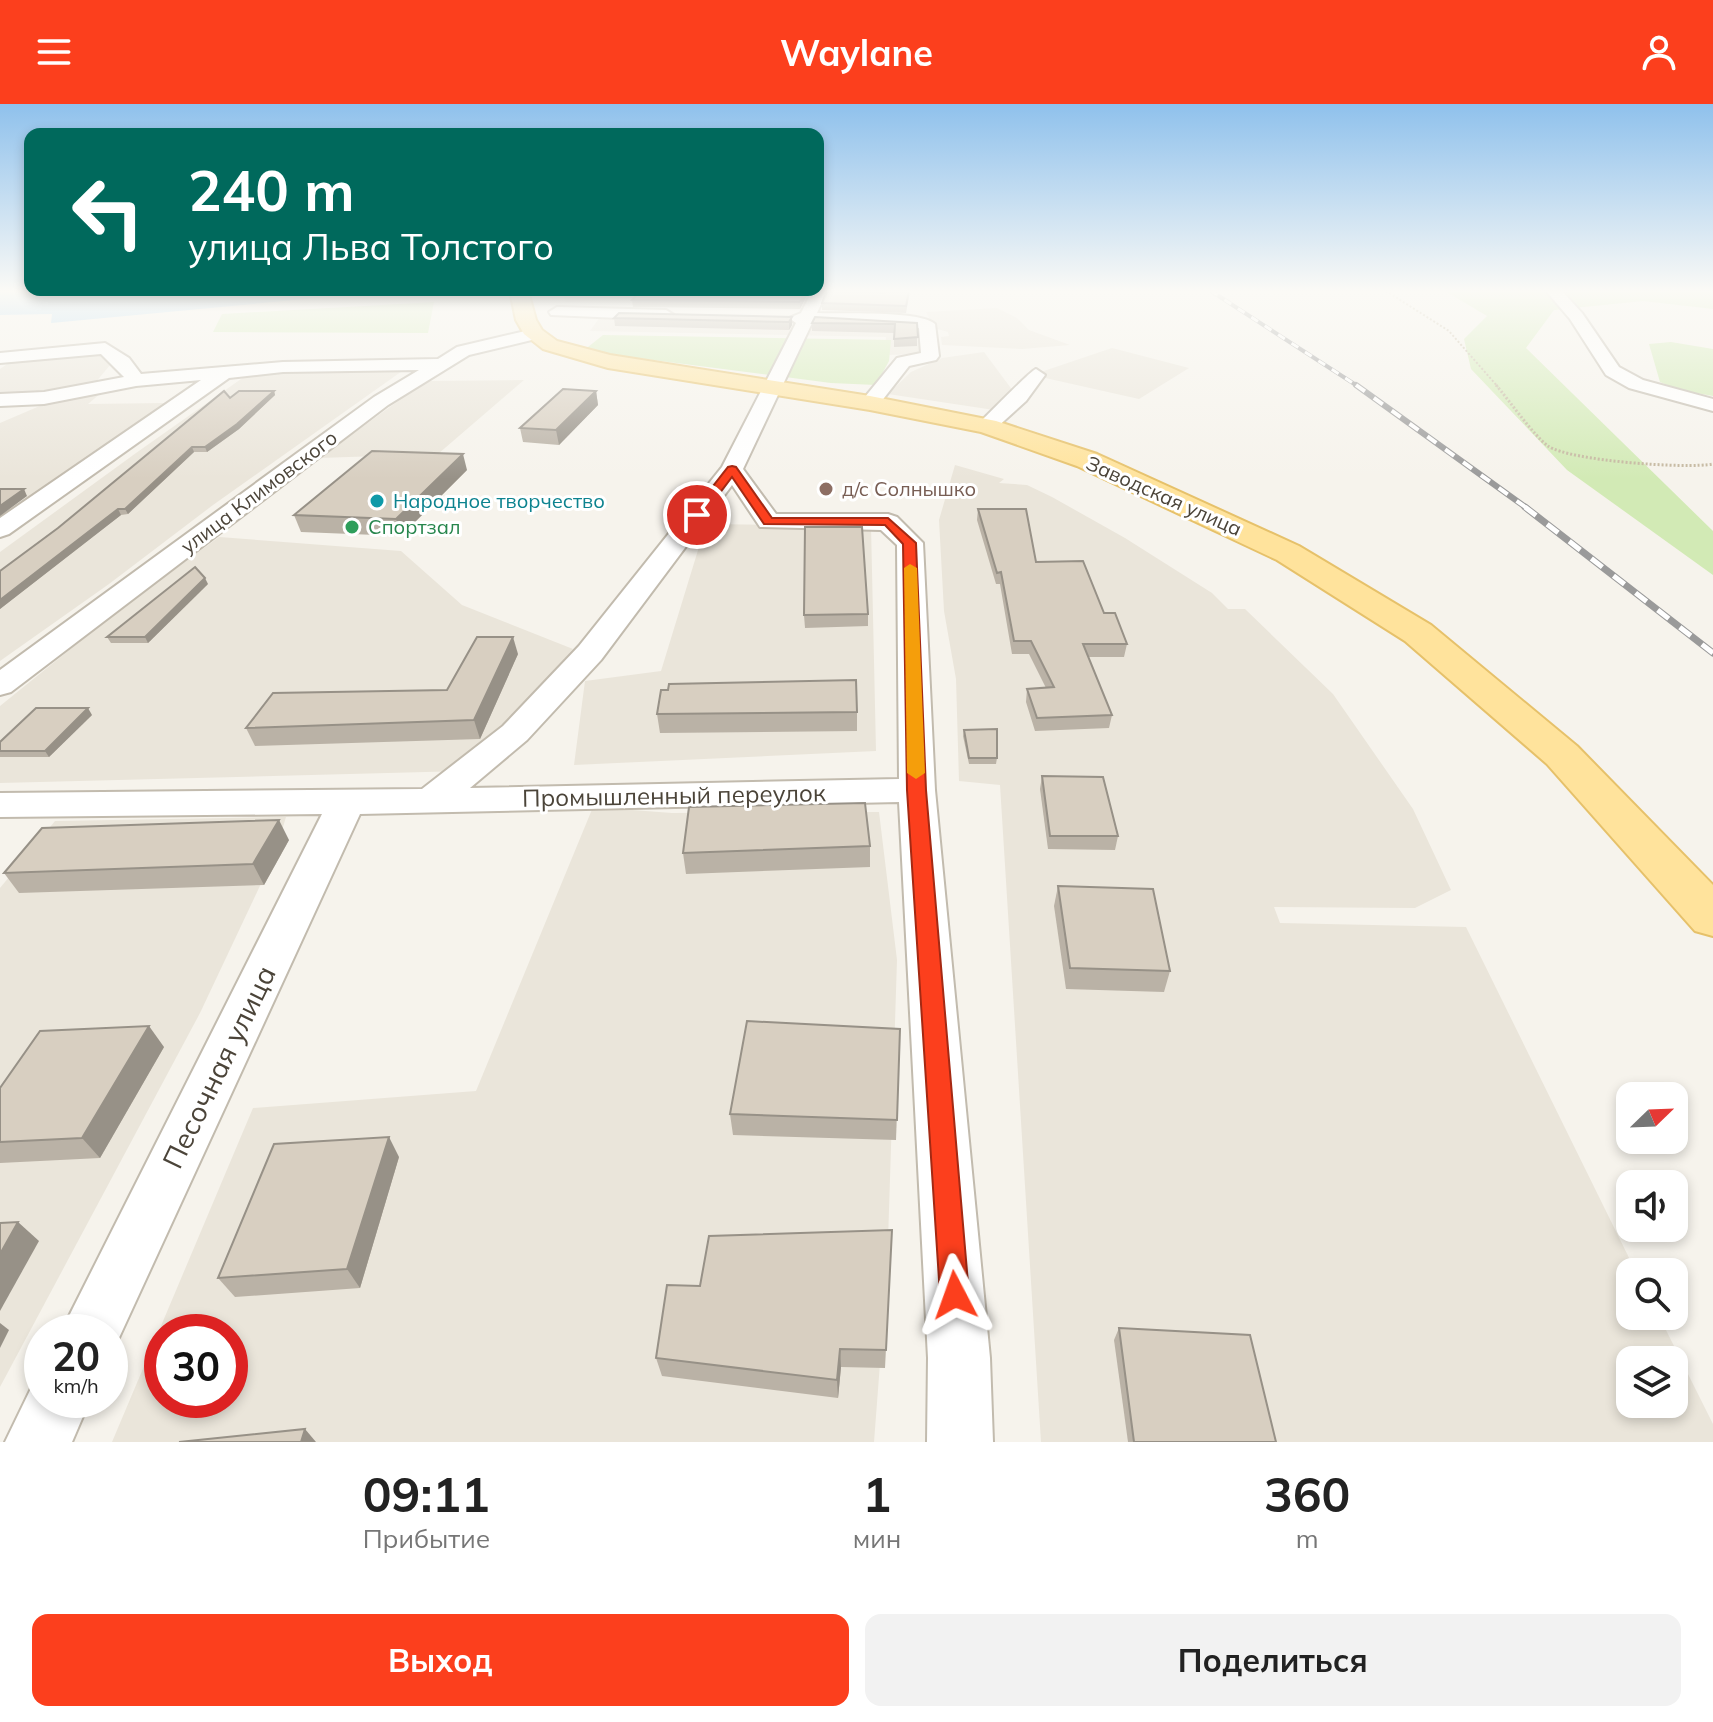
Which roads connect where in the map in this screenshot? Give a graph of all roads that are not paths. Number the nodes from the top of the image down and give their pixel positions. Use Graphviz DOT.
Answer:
graph roads {
  1 [pos="48,353"];
  2 [pos="112,353"];
  3 [pos="458,353"];
  4 [pos="581,353"];
  5 [pos="791,353"];
  6 [pos="930,353"];
  7 [pos="1601,353"];
  8 [pos="886,355"];
  9 [pos="0,358"];
  10 [pos="903,362"];
  11 [pos="438,364"];
  12 [pos="224,373"];
  13 [pos="1036,375"];
  14 [pos="136,380"];
  15 [pos="774,387"];
  16 [pos="44,398"];
  17 [pos="0,400"];
  18 [pos="870,403"];
  19 [pos="1713,405"];
  20 [pos="0,417"];
  21 [pos="987,426"];
  22 [pos="732,469"];
  23 [pos="0,529"];
  24 [pos="0,685"];
  25 [pos="917,790"];
  26 [pos="431,801"];
  27 [pos="347,802"];
  28 [pos="0,805"];
  29 [pos="1713,917"];
  30 [pos="100,1314"];
  31 [pos="49,1418"];
  32 [pos="38,1442"];
  33 [pos="960,1442"];
  1 -- 9 [label="street"];
  2 -- 14 [label="street"];
  3 -- 11 [label="street, улица Климовского"];
  4 -- 15 [label="main road, Заводская улица"];
  5 -- 15 [label="street"];
  6 -- 10 [label="street"];
  7 -- 19 [label="street"];
  8 -- 10 [label="street"];
  10 -- 18 [label="street"];
  11 -- 12 [label="street"];
  11 -- 24 [label="street, улица Климовского"];
  12 -- 14 [label="street"];
  12 -- 23 [label="street"];
  13 -- 21 [label="street"];
  14 -- 16 [label="street"];
  15 -- 18 [label="main road, Заводская улица"];
  15 -- 22 [label="street"];
  16 -- 17 [label="street"];
  16 -- 20 [label="street"];
  18 -- 21 [label="main road, Заводская улица"];
  21 -- 29 [label="main road, Заводская улица"];
  22 -- 25 [label="street"];
  22 -- 26 [label="street"];
  25 -- 26 [label="street, Промышленный переулок"];
  25 -- 33 [label="street"];
  26 -- 27 [label="street, Промышленный переулок"];
  27 -- 28 [label="street, Промышленный переулок"];
  27 -- 30 [label="street, Песочная улица"];
  31 -- 32 [label="street"];
}
